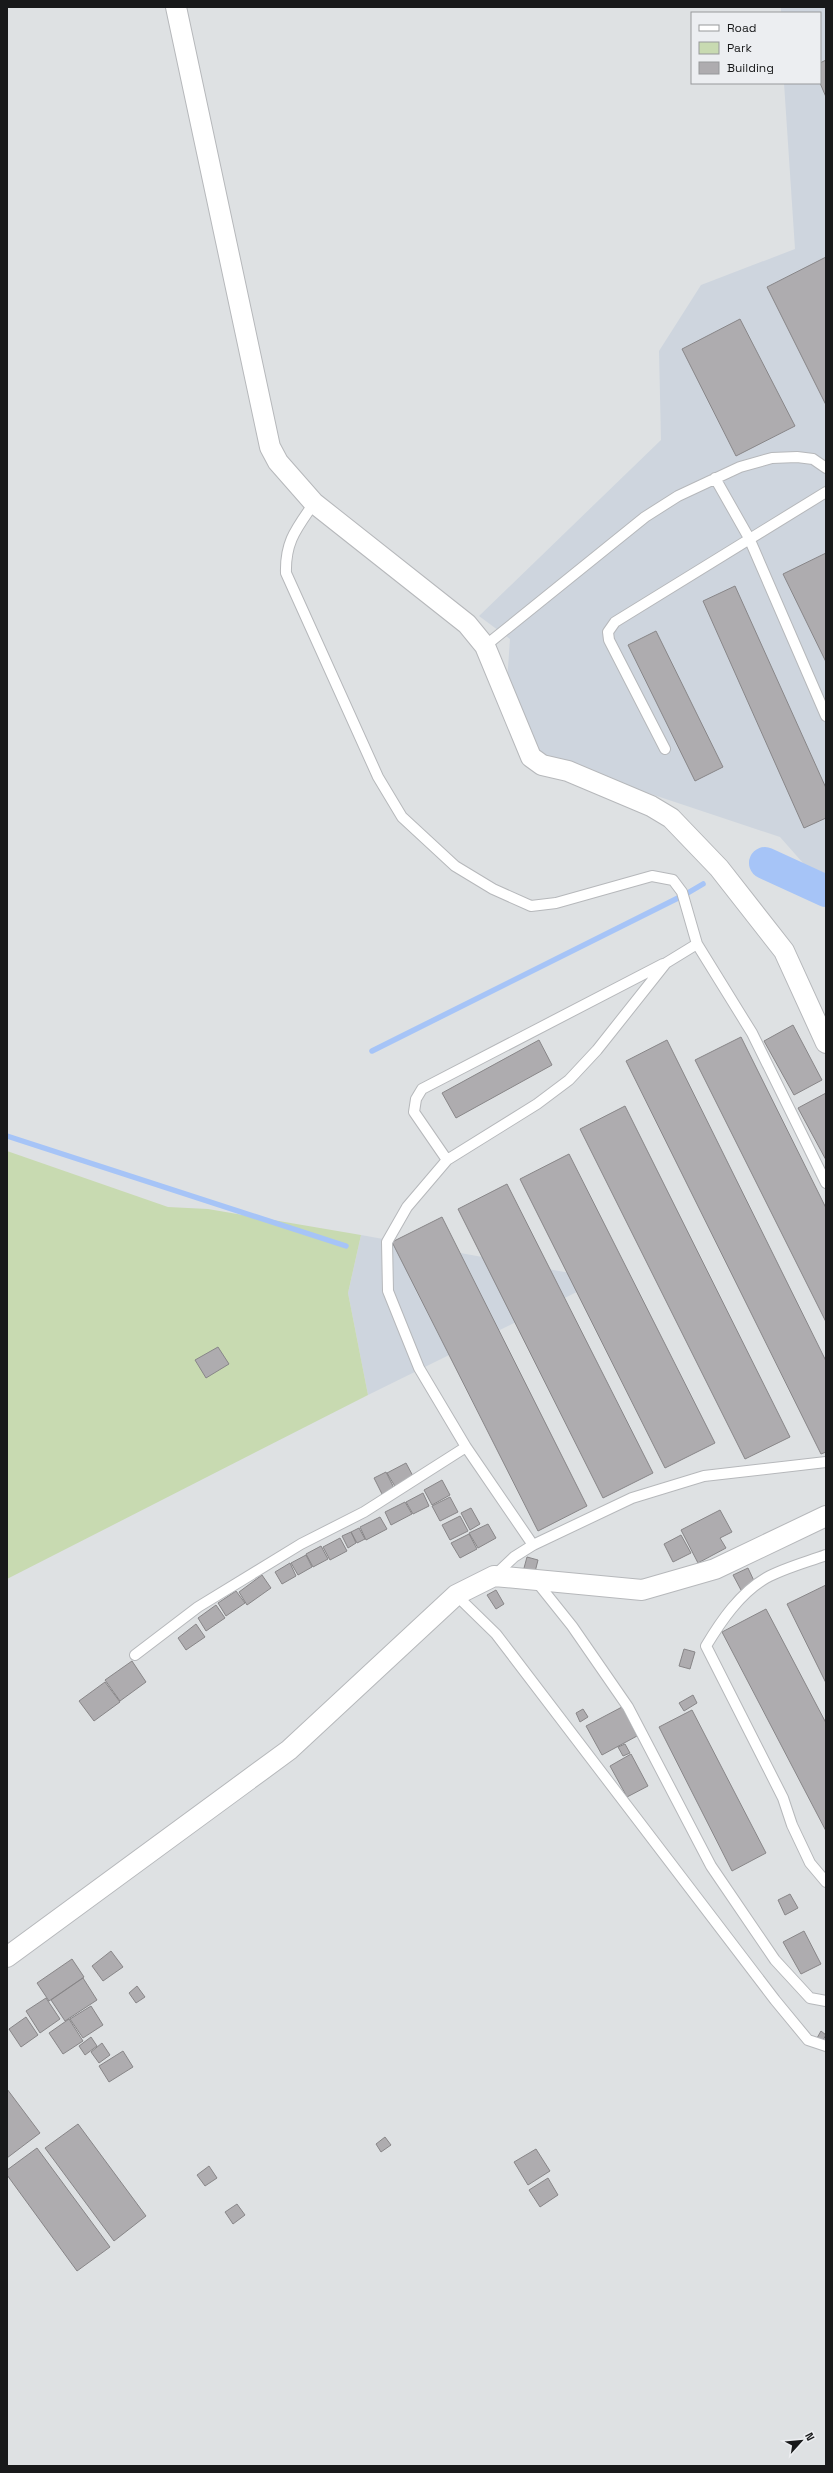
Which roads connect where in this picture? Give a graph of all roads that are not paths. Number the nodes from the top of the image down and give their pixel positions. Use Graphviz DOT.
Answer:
graph roads {
  1 [pos="176,7"];
  2 [pos="826,468"];
  3 [pos="715,478"];
  4 [pos="826,492"];
  5 [pos="314,503"];
  6 [pos="748,538"];
  7 [pos="485,646"];
  8 [pos="826,716"];
  9 [pos="665,749"];
  10 [pos="698,944"];
  11 [pos="666,962"];
  12 [pos="826,1043"];
  13 [pos="447,1160"];
  14 [pos="826,1183"];
  15 [pos="466,1447"];
  16 [pos="826,1462"];
  17 [pos="826,1516"];
  18 [pos="533,1545"];
  19 [pos="826,1555"];
  20 [pos="494,1576"];
  21 [pos="536,1581"];
  22 [pos="456,1595"];
  23 [pos="136,1655"];
  24 [pos="826,1882"];
  25 [pos="7,1957"];
  26 [pos="826,2001"];
  27 [pos="826,2046"];
  1 -- 5 [label="street"];
  2 -- 3 [label="lane"];
  3 -- 6 [label="lane"];
  3 -- 7 [label="lane"];
  4 -- 6 [label="lane"];
  5 -- 7 [label="street"];
  5 -- 10 [label="lane"];
  6 -- 8 [label="lane"];
  6 -- 9 [label="lane"];
  7 -- 12 [label="street"];
  10 -- 11 [label="lane"];
  10 -- 14 [label="lane"];
  11 -- 13 [label="lane"];
  11 -- 13 [label="lane"];
  13 -- 15 [label="lane"];
  15 -- 18 [label="lane"];
  15 -- 23 [label="lane"];
  16 -- 18 [label="lane"];
  17 -- 21 [label="street"];
  18 -- 20 [label="lane"];
  19 -- 24 [label="lane"];
  20 -- 21 [label="street"];
  20 -- 22 [label="street"];
  21 -- 26 [label="lane"];
  22 -- 25 [label="street"];
  22 -- 27 [label="lane"];
}
